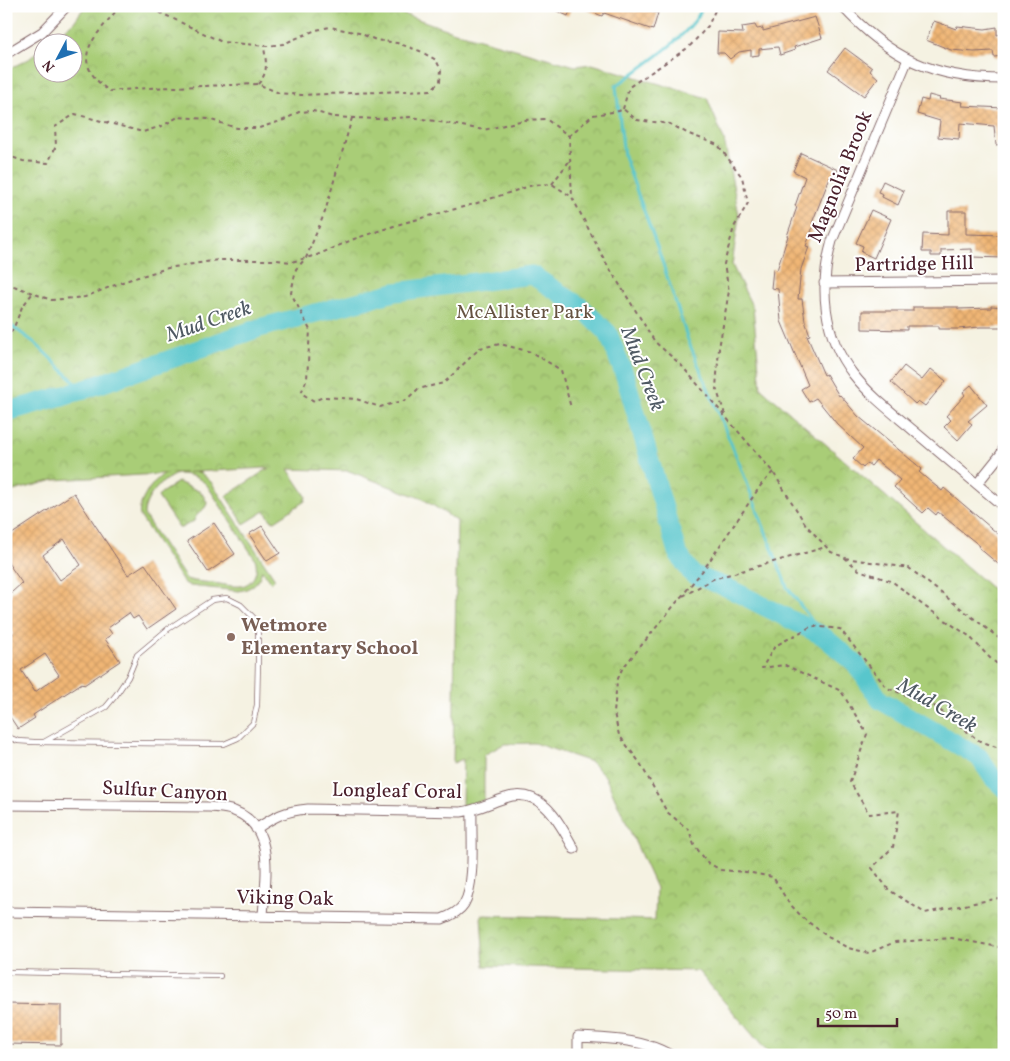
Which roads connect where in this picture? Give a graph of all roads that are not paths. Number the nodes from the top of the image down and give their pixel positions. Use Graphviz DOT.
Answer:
graph roads {
  1 [pos="67,6"];
  2 [pos="842,6"];
  3 [pos="6,54"];
  4 [pos="908,59"];
  5 [pos="1004,79"];
  6 [pos="1004,281"];
  7 [pos="824,283"];
  8 [pos="1004,447"];
  9 [pos="977,484"];
  10 [pos="1004,507"];
  11 [pos="6,736"];
  12 [pos="44,742"];
  13 [pos="6,805"];
  14 [pos="472,810"];
  15 [pos="256,829"];
  16 [pos="574,849"];
  17 [pos="6,912"];
  18 [pos="263,916"];
  19 [pos="6,972"];
  20 [pos="220,976"];
  21 [pos="578,1055"];
  22 [pos="671,1055"];
  1 -- 3 [label="street"];
  2 -- 4 [label="street"];
  4 -- 5 [label="street"];
  4 -- 7 [label="street, Magnolia Brook"];
  6 -- 7 [label="street, Partridge Hill"];
  7 -- 9 [label="street, Magnolia Brook"];
  8 -- 9 [label="street"];
  9 -- 10 [label="street, Magnolia Brook"];
  11 -- 12 [label="lane"];
  12 -- 12 [label="lane"];
  13 -- 15 [label="street, Sulfur Canyon"];
  14 -- 15 [label="street, Longleaf Coral"];
  14 -- 16 [label="street, Longleaf Coral"];
  14 -- 18 [label="street, Viking Oak"];
  15 -- 18 [label="street, Sulfur Canyon"];
  17 -- 18 [label="street, Viking Oak"];
  19 -- 20 [label="lane"];
  21 -- 22 [label="street"];
}
